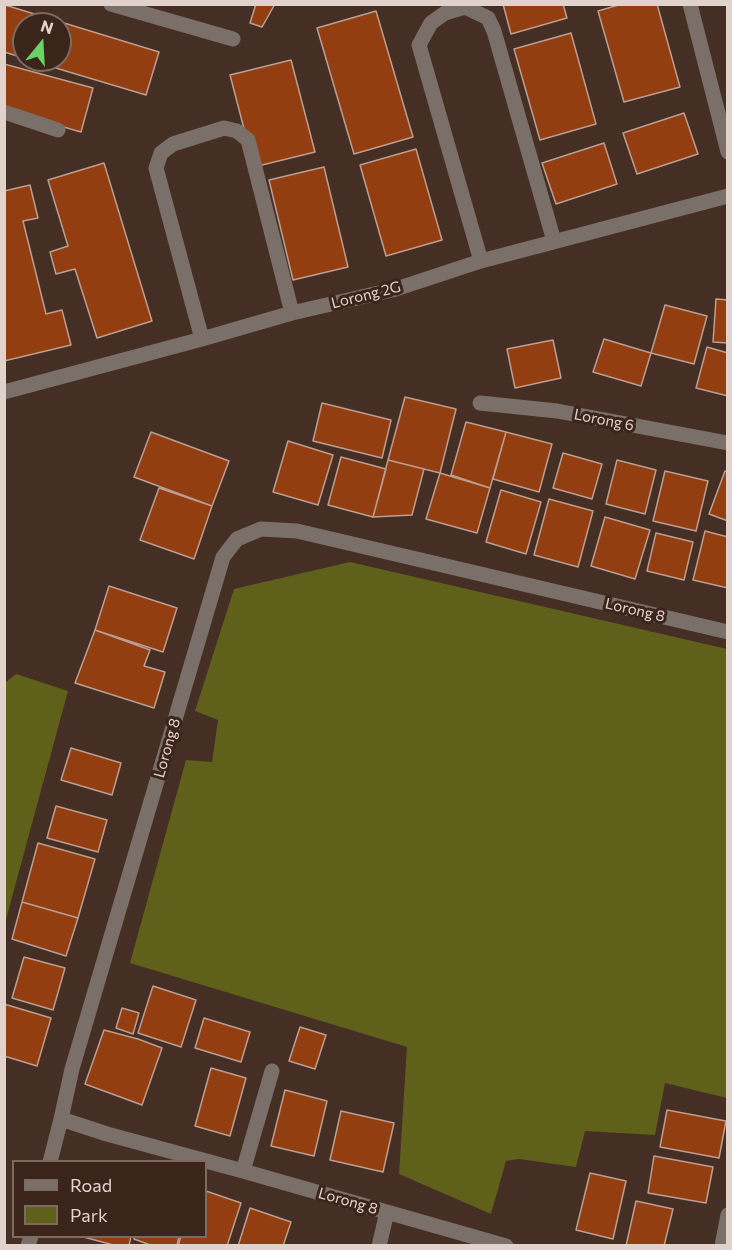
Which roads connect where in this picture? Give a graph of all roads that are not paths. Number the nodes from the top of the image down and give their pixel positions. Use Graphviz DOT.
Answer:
graph roads {
  1 [pos="111,4"];
  2 [pos="690,4"];
  3 [pos="233,39"];
  4 [pos="4,112"];
  5 [pos="58,130"];
  6 [pos="728,152"];
  7 [pos="728,196"];
  8 [pos="554,241"];
  9 [pos="482,261"];
  10 [pos="292,313"];
  11 [pos="202,339"];
  12 [pos="4,392"];
  13 [pos="480,403"];
  14 [pos="728,443"];
  15 [pos="728,632"];
  16 [pos="272,1071"];
  17 [pos="61,1119"];
  18 [pos="50,1160"];
  19 [pos="203,1160"];
  20 [pos="207,1161"];
  21 [pos="243,1171"];
  22 [pos="387,1212"];
  23 [pos="728,1215"];
  24 [pos="379,1245"];
  25 [pos="506,1245"];
  26 [pos="722,1245"];
  1 -- 3 [label="street"];
  2 -- 6 [label="street"];
  4 -- 5 [label="street"];
  7 -- 8 [label="street, Lorong 2G"];
  8 -- 9 [label="street, Lorong 2G"];
  8 -- 9 [label="street"];
  9 -- 10 [label="street, Lorong 2G"];
  10 -- 11 [label="street, Lorong 2G"];
  10 -- 11 [label="street"];
  11 -- 12 [label="street, Lorong 2G"];
  13 -- 14 [label="street, Lorong 6"];
  15 -- 17 [label="street, Lorong 8"];
  16 -- 21 [label="street"];
  17 -- 18 [label="street"];
  17 -- 19 [label="street, Lorong 8"];
  20 -- 21 [label="street, Lorong 8"];
  21 -- 22 [label="street, Lorong 8"];
  22 -- 24 [label="street"];
  22 -- 25 [label="street, Lorong 8"];
  23 -- 26 [label="street"];
}
